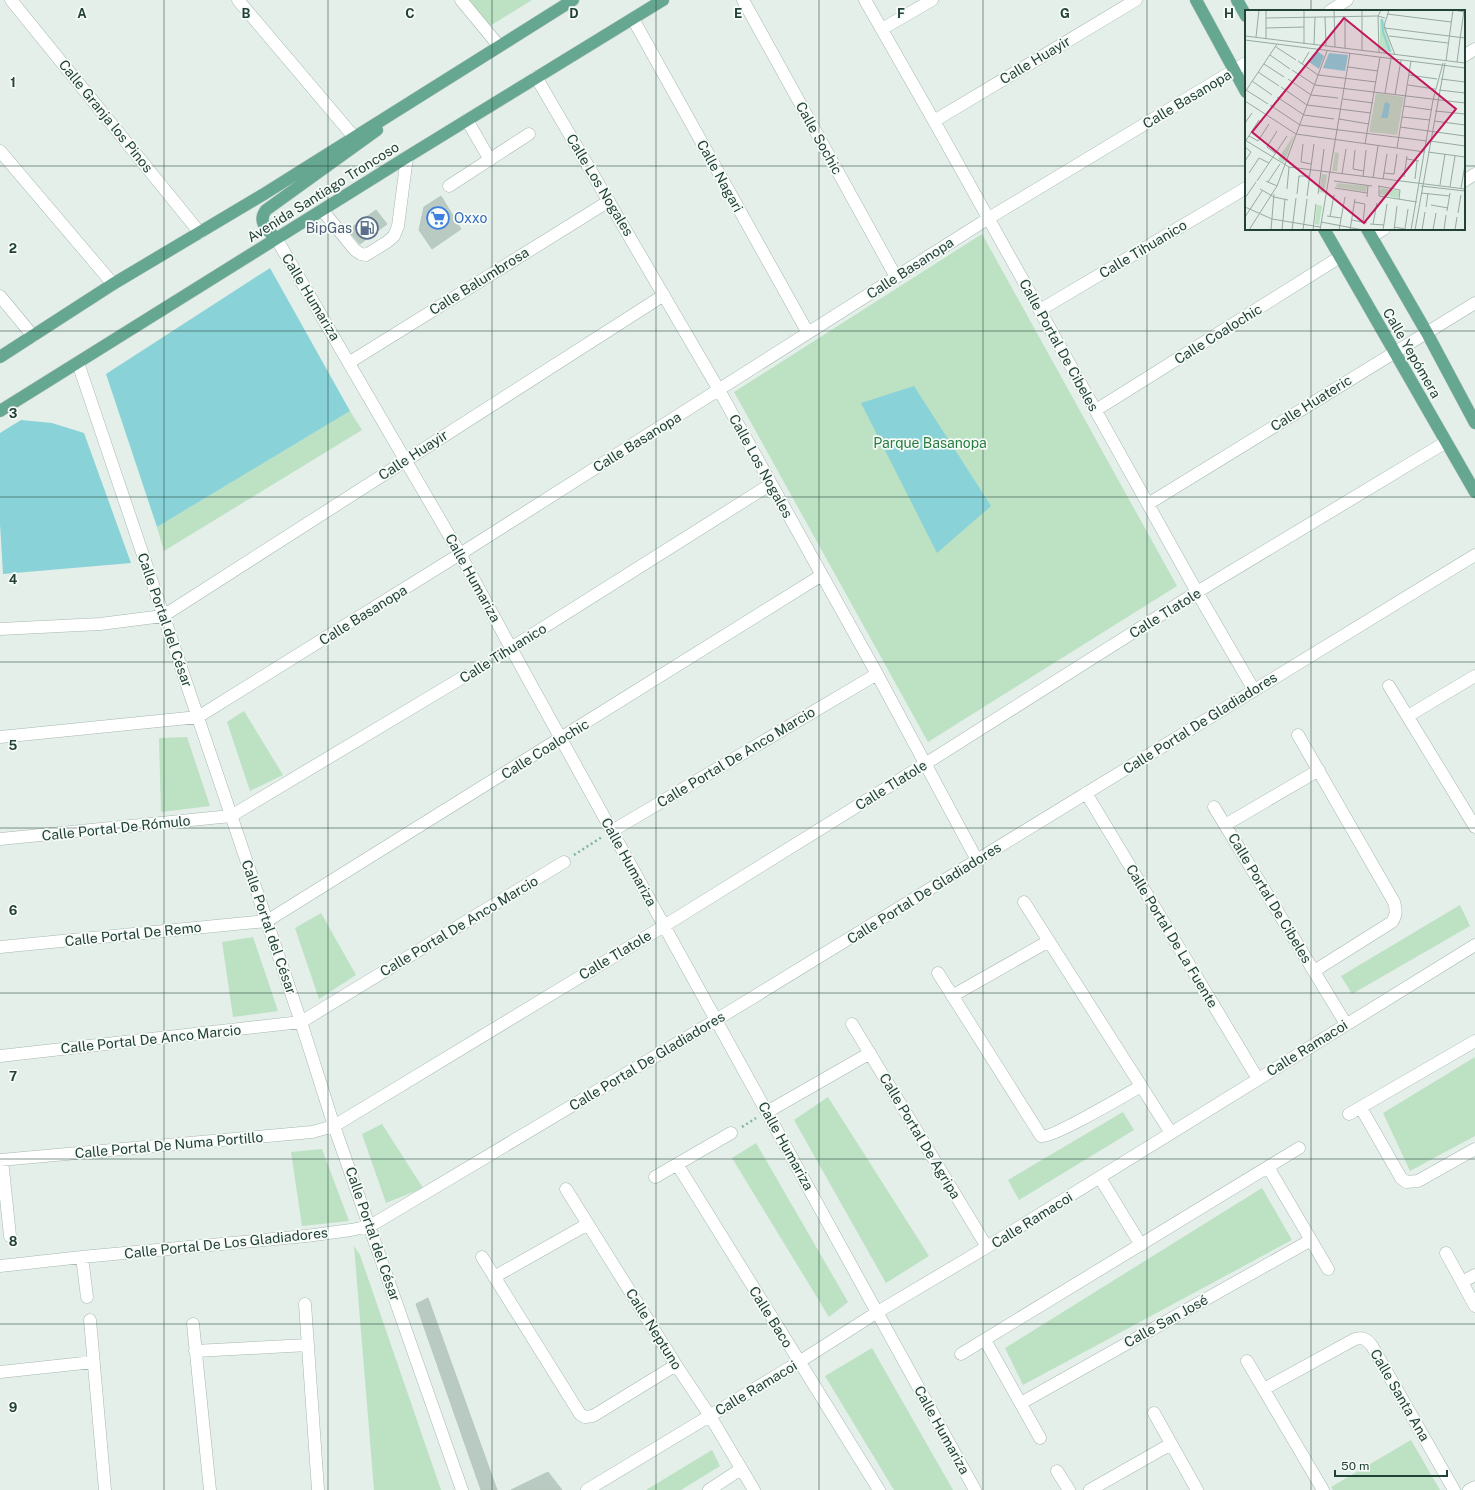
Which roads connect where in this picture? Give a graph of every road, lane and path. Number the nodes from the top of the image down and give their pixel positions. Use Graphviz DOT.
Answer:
graph roads {
  1 [pos="11,0"];
  2 [pos="238,0"];
  3 [pos="461,0"];
  4 [pos="573,0"];
  5 [pos="663,0"];
  6 [pos="743,0"];
  7 [pos="865,0"];
  8 [pos="932,0"];
  9 [pos="1136,0"];
  10 [pos="1196,0"];
  11 [pos="1237,0"];
  12 [pos="1347,0"];
  13 [pos="1332,10"];
  14 [pos="1245,14"];
  15 [pos="633,19"];
  16 [pos="882,29"];
  17 [pos="499,46"];
  18 [pos="1475,49"];
  19 [pos="1465,55"];
  20 [pos="1245,64"];
  21 [pos="1234,70"];
  22 [pos="536,77"];
  23 [pos="1245,90"];
  24 [pos="383,119"];
  25 [pos="467,120"];
  26 [pos="934,121"];
  27 [pos="530,134"];
  28 [pos="354,137"];
  29 [pos="0,151"];
  30 [pos="407,157"];
  31 [pos="490,160"];
  32 [pos="1475,174"];
  33 [pos="1465,180"];
  34 [pos="449,186"];
  35 [pos="1245,189"];
  36 [pos="609,201"];
  37 [pos="322,210"];
  38 [pos="989,218"];
  39 [pos="1325,230"];
  40 [pos="1380,230"];
  41 [pos="200,233"];
  42 [pos="1369,233"];
  43 [pos="276,238"];
  44 [pos="1340,257"];
  45 [pos="896,277"];
  46 [pos="113,284"];
  47 [pos="664,295"];
  48 [pos="0,296"];
  49 [pos="1475,303"];
  50 [pos="1040,310"];
  51 [pos="808,333"];
  52 [pos="1427,333"];
  53 [pos="33,336"];
  54 [pos="1394,352"];
  55 [pos="0,356"];
  56 [pos="350,362"];
  57 [pos="78,363"];
  58 [pos="719,390"];
  59 [pos="1096,410"];
  60 [pos="0,411"];
  61 [pos="1475,423"];
  62 [pos="1446,442"];
  63 [pos="405,460"];
  64 [pos="771,484"];
  65 [pos="1475,492"];
  66 [pos="1148,504"];
  67 [pos="460,554"];
  68 [pos="1475,555"];
  69 [pos="822,575"];
  70 [pos="1197,592"];
  71 [pos="163,616"];
  72 [pos="0,629"];
  73 [pos="511,648"];
  74 [pos="877,674"];
  75 [pos="465,676"];
  76 [pos="1475,676"];
  77 [pos="1389,686"];
  78 [pos="1254,690"];
  79 [pos="1408,716"];
  80 [pos="198,717"];
  81 [pos="1298,734"];
  82 [pos="0,737"];
  83 [pos="561,739"];
  84 [pos="924,764"];
  85 [pos="1319,770"];
  86 [pos="1086,793"];
  87 [pos="1214,807"];
  88 [pos="231,816"];
  89 [pos="1225,825"];
  90 [pos="1475,827"];
  91 [pos="612,831"];
  92 [pos="0,839"];
  93 [pos="977,860"];
  94 [pos="564,862"];
  95 [pos="1024,902"];
  96 [pos="267,921"];
  97 [pos="664,926"];
  98 [pos="1049,940"];
  99 [pos="1475,945"];
  100 [pos="0,946"];
  101 [pos="1314,971"];
  102 [pos="938,973"];
  103 [pos="952,996"];
  104 [pos="716,1020"];
  105 [pos="301,1022"];
  106 [pos="852,1024"];
  107 [pos="1346,1024"];
  108 [pos="1475,1041"];
  109 [pos="870,1053"];
  110 [pos="0,1056"];
  111 [pos="1258,1079"];
  112 [pos="1142,1086"];
  113 [pos="1361,1108"];
  114 [pos="767,1112"];
  115 [pos="1349,1114"];
  116 [pos="334,1126"];
  117 [pos="731,1133"];
  118 [pos="1172,1133"];
  119 [pos="1298,1148"];
  120 [pos="1475,1149"];
  121 [pos="1,1160"];
  122 [pos="677,1164"];
  123 [pos="1268,1167"];
  124 [pos="655,1177"];
  125 [pos="1100,1178"];
  126 [pos="566,1189"];
  127 [pos="588,1224"];
  128 [pos="370,1226"];
  129 [pos="10,1236"];
  130 [pos="1311,1240"];
  131 [pos="1141,1245"];
  132 [pos="987,1247"];
  133 [pos="1446,1253"];
  134 [pos="82,1257"];
  135 [pos="482,1257"];
  136 [pos="0,1266"];
  137 [pos="1328,1269"];
  138 [pos="1475,1275"];
  139 [pos="494,1277"];
  140 [pos="1462,1282"];
  141 [pos="87,1297"];
  142 [pos="305,1304"];
  143 [pos="1475,1306"];
  144 [pos="876,1313"];
  145 [pos="90,1320"];
  146 [pos="193,1324"];
  147 [pos="985,1340"];
  148 [pos="308,1345"];
  149 [pos="195,1351"];
  150 [pos="961,1354"];
  151 [pos="1247,1361"];
  152 [pos="93,1362"];
  153 [pos="799,1362"];
  154 [pos="676,1365"];
  155 [pos="0,1372"];
  156 [pos="1264,1389"];
  157 [pos="1021,1403"];
  158 [pos="1154,1413"];
  159 [pos="710,1416"];
  160 [pos="1040,1438"];
  161 [pos="1171,1444"];
  162 [pos="741,1469"];
  163 [pos="1057,1471"];
  164 [pos="1475,1487"];
  165 [pos="105,1490"];
  166 [pos="210,1490"];
  167 [pos="318,1490"];
  168 [pos="462,1490"];
  169 [pos="587,1490"];
  170 [pos="709,1490"];
  171 [pos="754,1490"];
  172 [pos="879,1490"];
  173 [pos="975,1490"];
  174 [pos="1069,1490"];
  175 [pos="1090,1490"];
  176 [pos="1198,1490"];
  177 [pos="1323,1490"];
  178 [pos="1454,1490"];
  179 [pos="1469,1490"];
  1 -- 41 [label="street, Calle Granja los Pinos"];
  2 -- 28 [label="street"];
  3 -- 17 [label="street"];
  4 -- 17 [label="main road"];
  5 -- 15 [label="main road, Avenida Santiago Troncoso"];
  6 -- 45 [label="street, Calle Sochic"];
  7 -- 16 [label="street, Calle Portal De Cibeles"];
  8 -- 16 [label="street"];
  9 -- 26 [label="street, Calle Huayir"];
  10 -- 21 [label="main road"];
  11 -- 14 [label="main road"];
  12 -- 13 [label="street"];
  15 -- 22 [label="main road, Avenida Santiago Troncoso"];
  15 -- 51 [label="street, Calle Nagari"];
  16 -- 26 [label="street, Calle Portal De Cibeles"];
  17 -- 24 [label="main road"];
  18 -- 19 [label="street"];
  20 -- 21 [label="street, Calle Basanopa"];
  21 -- 23 [label="main road"];
  21 -- 38 [label="street, Calle Basanopa"];
  22 -- 25 [label="main road, Avenida Santiago Troncoso"];
  22 -- 36 [label="street, Calle Los Nogales"];
  24 -- 28 [label="main road"];
  24 -- 43 [label="main road"];
  25 -- 30 [label="main road, Avenida Santiago Troncoso"];
  25 -- 31 [label="street"];
  26 -- 38 [label="street, Calle Portal De Cibeles"];
  27 -- 31 [label="street"];
  28 -- 41 [label="main road"];
  29 -- 46 [label="street"];
  30 -- 37 [label="main road, Avenida Santiago Troncoso"];
  30 -- 37 [label="street"];
  31 -- 34 [label="street"];
  32 -- 33 [label="street"];
  35 -- 50 [label="street, Calle Tihuanico"];
  36 -- 47 [label="street, Calle Los Nogales"];
  36 -- 56 [label="street, Calle Balumbrosa"];
  37 -- 43 [label="main road, Avenida Santiago Troncoso"];
  38 -- 45 [label="street, Calle Basanopa"];
  38 -- 50 [label="street, Calle Portal De Cibeles"];
  39 -- 44 [label="main road, Calle Yepómera"];
  40 -- 42 [label="street"];
  41 -- 46 [label="main road"];
  42 -- 52 [label="main road, Calle Yepómera"];
  43 -- 56 [label="street, Calle Humariza"];
  43 -- 57 [label="main road, Avenida Santiago Troncoso"];
  44 -- 54 [label="main road, Calle Yepómera"];
  44 -- 59 [label="street, Calle Coalochic"];
  45 -- 51 [label="street, Calle Basanopa"];
  46 -- 53 [label="main road"];
  47 -- 58 [label="street, Calle Los Nogales"];
  47 -- 63 [label="street, Calle Huayir"];
  48 -- 53 [label="street"];
  49 -- 52 [label="street, Calle Huateric"];
  50 -- 59 [label="street, Calle Portal De Cibeles"];
  51 -- 58 [label="street, Calle Basanopa"];
  52 -- 54 [label="street, Calle Huateric"];
  52 -- 61 [label="main road, Calle Yepómera"];
  53 -- 55 [label="main road"];
  54 -- 62 [label="main road, Calle Yepómera"];
  54 -- 66 [label="street, Calle Huateric"];
  56 -- 63 [label="street, Calle Humariza"];
  57 -- 60 [label="main road, Avenida Santiago Troncoso"];
  57 -- 71 [label="street, Calle Portal del César"];
  58 -- 64 [label="street, Calle Los Nogales"];
  58 -- 67 [label="street, Calle Basanopa"];
  59 -- 66 [label="street, Calle Portal De Cibeles"];
  62 -- 65 [label="main road, Calle Yepómera"];
  62 -- 70 [label="street, Calle Tlatole"];
  63 -- 67 [label="street, Calle Humariza"];
  63 -- 71 [label="street, Calle Huayir"];
  64 -- 69 [label="street, Calle Los Nogales"];
  64 -- 73 [label="street, Calle Tihuanico"];
  66 -- 70 [label="street, Calle Portal De Cibeles"];
  67 -- 73 [label="street, Calle Humariza"];
  67 -- 80 [label="street, Calle Basanopa"];
  68 -- 78 [label="street, Calle Portal De Gladiadores"];
  69 -- 74 [label="street, Calle Los Nogales"];
  69 -- 83 [label="street, Calle Coalochic"];
  70 -- 78 [label="street, Calle Portal De Cibeles"];
  70 -- 84 [label="street, Calle Tlatole"];
  71 -- 72 [label="street"];
  71 -- 80 [label="street, Calle Portal del César"];
  73 -- 75 [label="path, Calle Tihuanico"];
  73 -- 83 [label="street, Calle Humariza"];
  74 -- 84 [label="street, Calle Los Nogales"];
  74 -- 91 [label="street, Calle Portal De Anco Marcio"];
  75 -- 88 [label="street, Calle Tihuanico"];
  76 -- 79 [label="street"];
  77 -- 79 [label="street"];
  78 -- 86 [label="street, Calle Portal De Gladiadores"];
  79 -- 90 [label="street"];
  80 -- 82 [label="street, Calle Basanopa"];
  80 -- 88 [label="street, Calle Portal del César"];
  81 -- 85 [label="street, Calle Portal De Cibeles"];
  83 -- 91 [label="street, Calle Humariza"];
  83 -- 96 [label="street, Calle Coalochic"];
  84 -- 93 [label="street, Calle Los Nogales"];
  84 -- 97 [label="street, Calle Tlatole"];
  85 -- 89 [label="street, Calle Portal De Cibeles"];
  85 -- 101 [label="street, Calle Portal De Cibeles"];
  86 -- 93 [label="street, Calle Portal De Gladiadores"];
  86 -- 111 [label="street, Calle Portal De La Fuente"];
  87 -- 89 [label="street, Calle Portal De Cibeles"];
  88 -- 92 [label="street, Calle Portal De Rómulo"];
  88 -- 96 [label="street, Calle Portal del César"];
  89 -- 101 [label="street, Calle Portal De Cibeles"];
  91 -- 94 [label="path"];
  91 -- 97 [label="street, Calle Humariza"];
  93 -- 104 [label="street, Calle Portal De Gladiadores"];
  94 -- 105 [label="street, Calle Portal De Anco Marcio"];
  95 -- 98 [label="street"];
  96 -- 100 [label="street, Calle Portal De Remo"];
  96 -- 105 [label="street, Calle Portal del César"];
  97 -- 104 [label="street, Calle Humariza"];
  97 -- 116 [label="street, Calle Tlatole"];
  98 -- 103 [label="street"];
  98 -- 112 [label="street"];
  99 -- 107 [label="street, Calle Ramacoi"];
  101 -- 107 [label="street, Calle Portal De Cibeles"];
  102 -- 103 [label="street"];
  103 -- 112 [label="street"];
  104 -- 114 [label="street, Calle Humariza"];
  104 -- 128 [label="street, Calle Portal De Gladiadores"];
  105 -- 110 [label="street, Calle Portal De Anco Marcio"];
  105 -- 116 [label="street, Calle Portal del César"];
  106 -- 109 [label="street, Calle Portal De Agripa"];
  107 -- 111 [label="street, Calle Ramacoi"];
  108 -- 113 [label="street"];
  109 -- 114 [label="street"];
  109 -- 132 [label="street, Calle Portal De Agripa"];
  111 -- 118 [label="street, Calle Ramacoi"];
  112 -- 118 [label="street"];
  113 -- 115 [label="street"];
  113 -- 120 [label="street"];
  114 -- 117 [label="path"];
  114 -- 144 [label="street, Calle Humariza"];
  116 -- 121 [label="street, Calle Portal De Numa Portillo"];
  116 -- 128 [label="street, Calle Portal del César"];
  117 -- 122 [label="street"];
  118 -- 125 [label="street, Calle Ramacoi"];
  119 -- 123 [label="street"];
  121 -- 129 [label="street, Calle Portal De Numa Portillo"];
  122 -- 124 [label="street"];
  122 -- 153 [label="street, Calle Baco"];
  123 -- 130 [label="street"];
  123 -- 131 [label="street"];
  125 -- 131 [label="street"];
  125 -- 132 [label="street, Calle Ramacoi"];
  126 -- 127 [label="street, Calle Neptuno"];
  127 -- 139 [label="street"];
  127 -- 154 [label="street, Calle Neptuno"];
  128 -- 134 [label="street, Calle Portal De Los Gladiadores"];
  128 -- 168 [label="street, Calle Portal del César"];
  130 -- 137 [label="street"];
  130 -- 157 [label="street, Calle San José"];
  131 -- 147 [label="street"];
  132 -- 144 [label="street, Calle Ramacoi"];
  133 -- 140 [label="street"];
  134 -- 136 [label="street, Calle Portal De Los Gladiadores"];
  134 -- 141 [label="street"];
  135 -- 139 [label="street"];
  138 -- 140 [label="street"];
  139 -- 154 [label="street"];
  140 -- 143 [label="street"];
  142 -- 148 [label="street"];
  144 -- 153 [label="street, Calle Ramacoi"];
  144 -- 173 [label="street, Calle Humariza"];
  145 -- 152 [label="street"];
  146 -- 149 [label="street"];
  147 -- 150 [label="street"];
  147 -- 157 [label="street"];
  148 -- 149 [label="street"];
  148 -- 167 [label="street"];
  149 -- 166 [label="street"];
  151 -- 156 [label="street"];
  152 -- 155 [label="street"];
  152 -- 165 [label="street"];
  153 -- 159 [label="street, Calle Ramacoi"];
  153 -- 172 [label="street, Calle Baco"];
  154 -- 159 [label="street, Calle Neptuno"];
  156 -- 177 [label="street"];
  156 -- 178 [label="street, Calle Santa Ana"];
  157 -- 160 [label="street"];
  158 -- 161 [label="street"];
  159 -- 162 [label="street, Calle Neptuno"];
  159 -- 169 [label="street, Calle Ramacoi"];
  161 -- 175 [label="street"];
  161 -- 176 [label="street"];
  162 -- 170 [label="street"];
  162 -- 171 [label="street, Calle Neptuno"];
  163 -- 174 [label="street"];
  164 -- 179 [label="street"];
}
